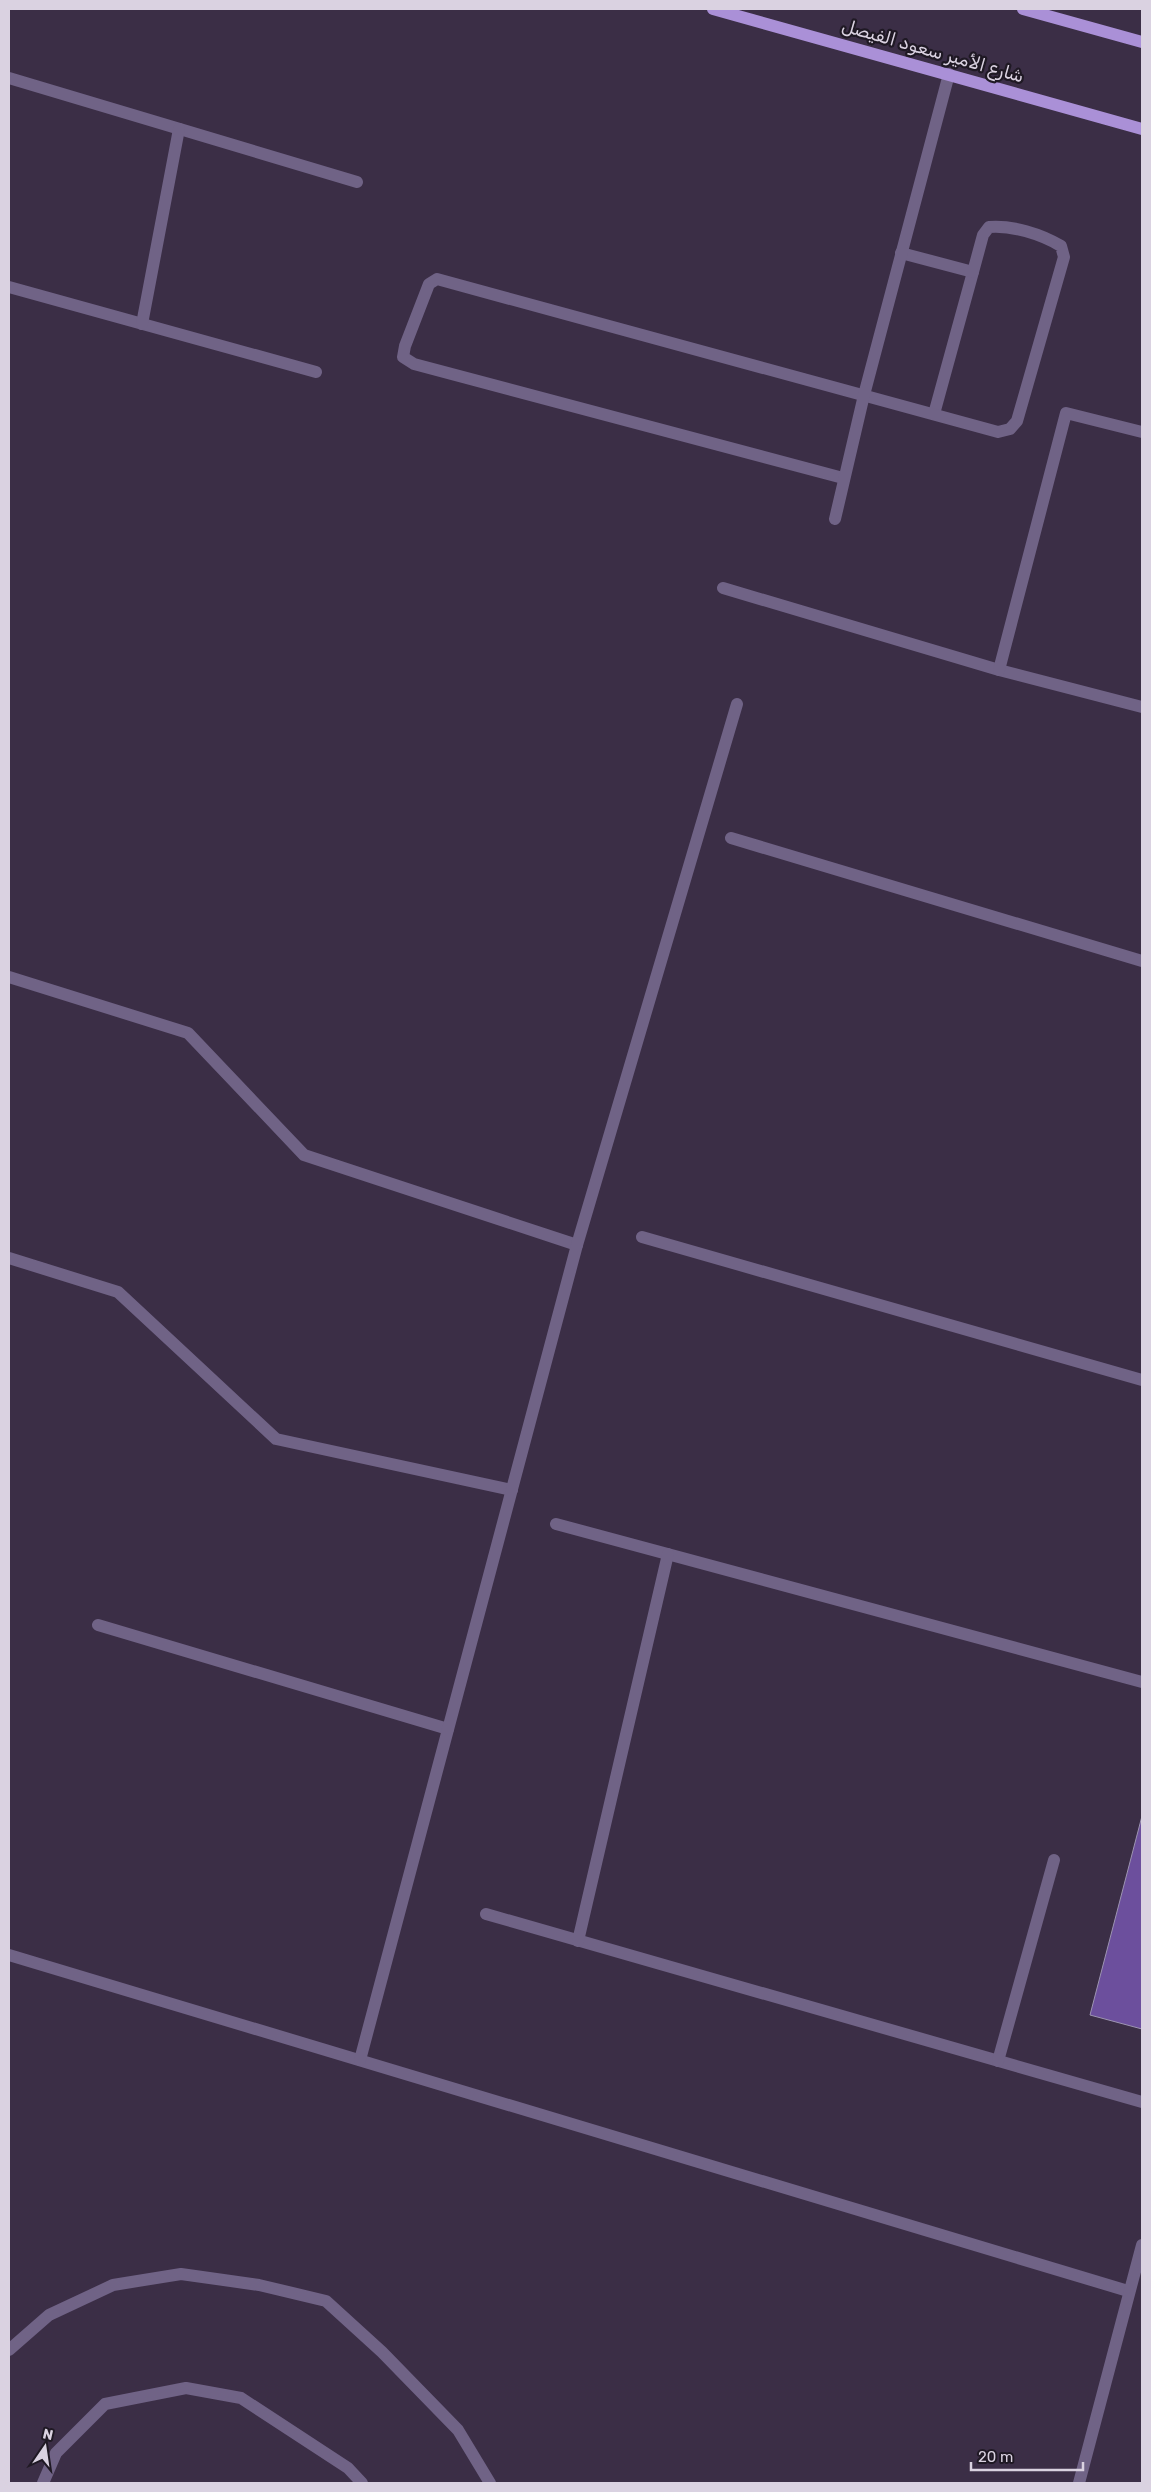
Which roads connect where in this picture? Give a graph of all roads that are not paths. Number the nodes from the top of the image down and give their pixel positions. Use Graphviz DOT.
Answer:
graph roads {
  1 [pos="713,9"];
  2 [pos="1022,9"];
  3 [pos="1142,42"];
  4 [pos="949,74"];
  5 [pos="9,78"];
  6 [pos="179,129"];
  7 [pos="1142,129"];
  8 [pos="358,182"];
  9 [pos="902,253"];
  10 [pos="973,272"];
  11 [pos="9,287"];
  12 [pos="142,324"];
  13 [pos="316,372"];
  14 [pos="864,396"];
  15 [pos="934,414"];
  16 [pos="1142,432"];
  17 [pos="843,478"];
  18 [pos="835,519"];
  19 [pos="723,588"];
  20 [pos="999,670"];
  21 [pos="737,704"];
  22 [pos="1142,708"];
  23 [pos="730,838"];
  24 [pos="1142,961"];
  25 [pos="9,977"];
  26 [pos="642,1237"];
  27 [pos="577,1245"];
  28 [pos="9,1258"];
  29 [pos="1142,1380"];
  30 [pos="512,1490"];
  31 [pos="556,1524"];
  32 [pos="668,1554"];
  33 [pos="98,1625"];
  34 [pos="1142,1682"];
  35 [pos="448,1729"];
  36 [pos="1054,1860"];
  37 [pos="486,1914"];
  38 [pos="578,1941"];
  39 [pos="9,1956"];
  40 [pos="360,2060"];
  41 [pos="998,2061"];
  42 [pos="1142,2102"];
  43 [pos="1142,2245"];
  44 [pos="1128,2291"];
  45 [pos="9,2350"];
  46 [pos="43,2483"];
  47 [pos="362,2483"];
  48 [pos="490,2483"];
  49 [pos="1079,2483"];
  1 -- 4 [label="main road, شارع الأمير سعود الفيصل"];
  2 -- 3 [label="main road"];
  4 -- 7 [label="main road, شارع الأمير سعود الفيصل"];
  4 -- 9 [label="street"];
  5 -- 6 [label="street"];
  6 -- 8 [label="street"];
  6 -- 12 [label="street"];
  9 -- 10 [label="street"];
  9 -- 14 [label="street"];
  10 -- 15 [label="street"];
  10 -- 15 [label="street"];
  11 -- 12 [label="street"];
  12 -- 13 [label="street"];
  14 -- 15 [label="street"];
  14 -- 17 [label="street"];
  14 -- 17 [label="street"];
  16 -- 20 [label="street"];
  17 -- 18 [label="street"];
  19 -- 20 [label="street"];
  20 -- 22 [label="street"];
  21 -- 27 [label="street"];
  23 -- 24 [label="street"];
  25 -- 27 [label="street"];
  26 -- 29 [label="street"];
  27 -- 30 [label="street"];
  28 -- 30 [label="street"];
  30 -- 35 [label="street"];
  31 -- 32 [label="street"];
  32 -- 34 [label="street"];
  32 -- 38 [label="street"];
  33 -- 35 [label="street"];
  35 -- 40 [label="street"];
  36 -- 41 [label="street"];
  37 -- 38 [label="street"];
  38 -- 41 [label="street"];
  39 -- 40 [label="street"];
  40 -- 44 [label="street"];
  41 -- 42 [label="street"];
  43 -- 44 [label="street"];
  44 -- 49 [label="street"];
  45 -- 48 [label="street"];
  46 -- 47 [label="street"];
}
